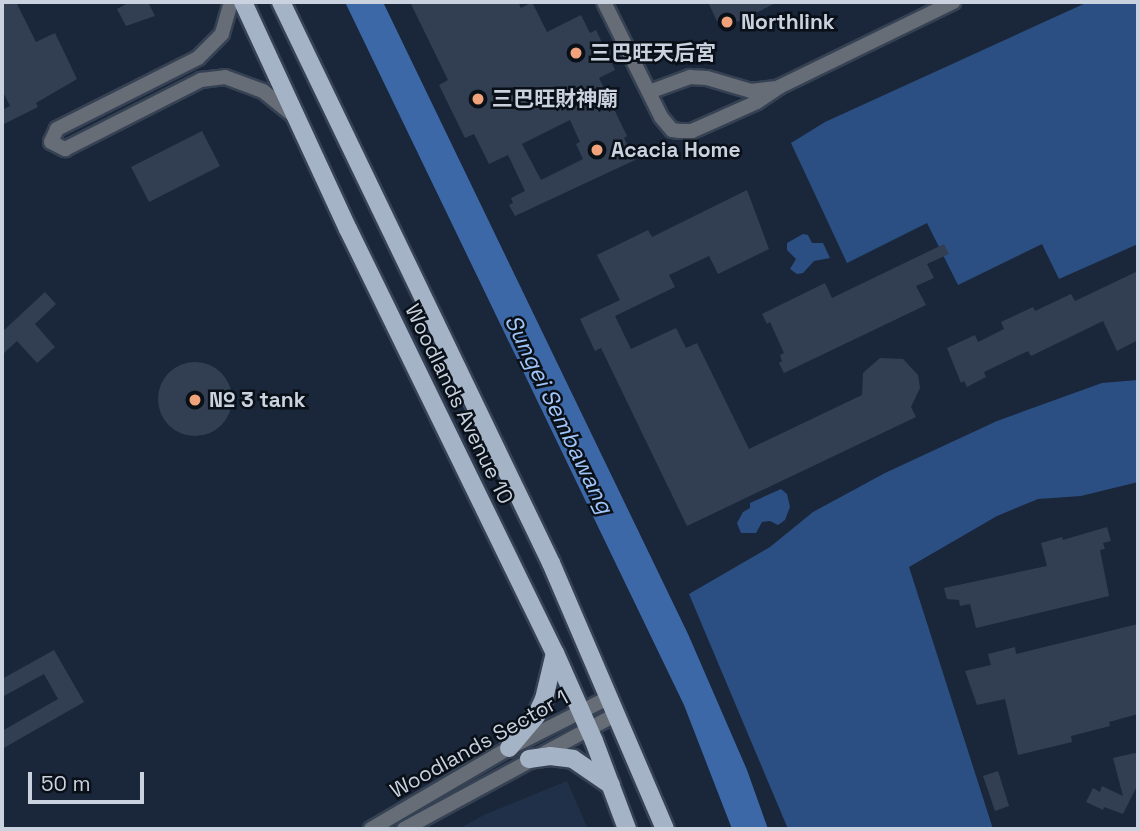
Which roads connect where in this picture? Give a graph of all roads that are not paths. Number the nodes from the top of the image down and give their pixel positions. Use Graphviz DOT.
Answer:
graph roads {
  1 [pos="230,2"];
  2 [pos="243,2"];
  3 [pos="281,2"];
  4 [pos="604,2"];
  5 [pos="953,2"];
  6 [pos="779,87"];
  7 [pos="649,92"];
  8 [pos="300,122"];
  9 [pos="555,653"];
  10 [pos="613,705"];
  11 [pos="580,710"];
  12 [pos="588,728"];
  13 [pos="509,748"];
  14 [pos="529,759"];
  15 [pos="611,785"];
  16 [pos="371,829"];
  17 [pos="404,829"];
  18 [pos="627,829"];
  19 [pos="665,829"];
  1 -- 8 [label="street"];
  2 -- 8 [label="main road, Woodlands Avenue 10"];
  3 -- 10 [label="main road, Woodlands Avenue 10"];
  4 -- 7 [label="street"];
  5 -- 6 [label="street"];
  6 -- 7 [label="street"];
  6 -- 7 [label="street"];
  8 -- 9 [label="main road, Woodlands Avenue 10"];
  9 -- 11 [label="main road, Woodlands Avenue 10"];
  9 -- 13 [label="main road"];
  10 -- 11 [label="street, Woodlands Sector 1"];
  10 -- 12 [label="street, Woodlands Sector 1"];
  10 -- 19 [label="main road, Woodlands Avenue 10"];
  11 -- 12 [label="main road, Woodlands Avenue 10"];
  11 -- 13 [label="street, Woodlands Sector 1"];
  12 -- 14 [label="street, Woodlands Sector 1"];
  12 -- 15 [label="main road, Woodlands Avenue 10"];
  13 -- 16 [label="street, Woodlands Sector 1"];
  14 -- 15 [label="main road"];
  14 -- 17 [label="street, Woodlands Sector 1"];
  15 -- 18 [label="main road, Woodlands Avenue 10"];
}
